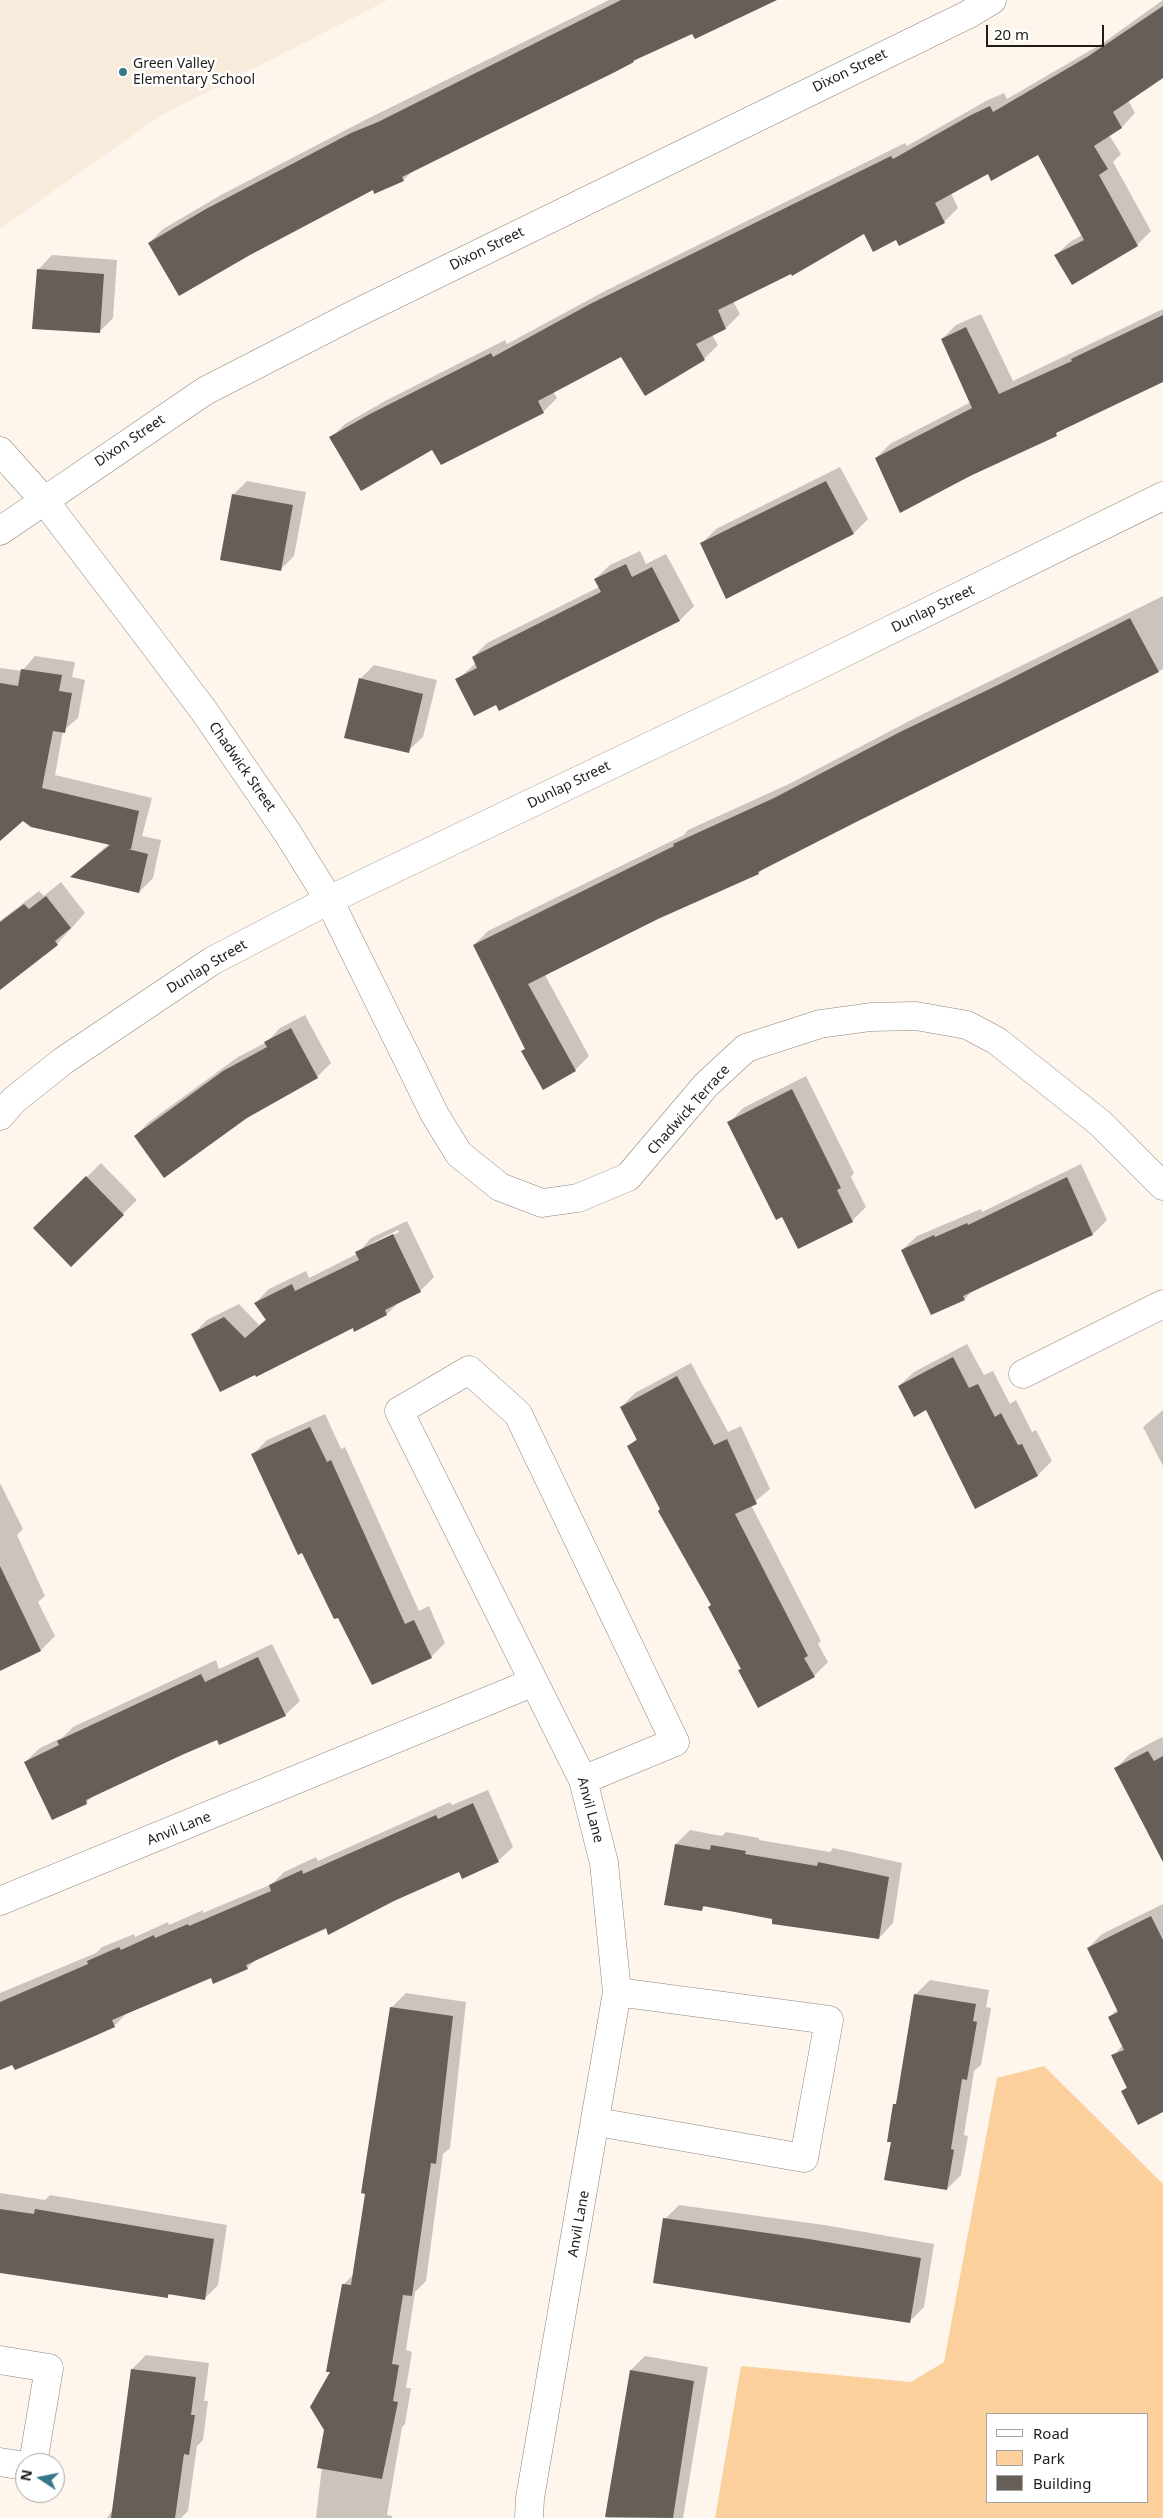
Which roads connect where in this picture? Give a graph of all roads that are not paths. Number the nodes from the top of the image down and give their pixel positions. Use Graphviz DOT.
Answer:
graph roads {
  1 [pos="992,0"];
  2 [pos="0,451"];
  3 [pos="1163,496"];
  4 [pos="43,499"];
  5 [pos="0,531"];
  6 [pos="329,900"];
  7 [pos="435,1115"];
  8 [pos="0,1116"];
  9 [pos="1163,1186"];
  10 [pos="1163,1304"];
  11 [pos="1023,1374"];
  12 [pos="534,1682"];
  13 [pos="583,1780"];
  14 [pos="0,1901"];
  15 [pos="617,1992"];
  16 [pos="597,2122"];
  17 [pos="0,2360"];
  18 [pos="35,2453"];
  19 [pos="0,2462"];
  20 [pos="15,2464"];
  21 [pos="529,2518"];
  1 -- 4 [label="street, Dixon Street"];
  2 -- 4 [label="street, Chadwick Street"];
  3 -- 6 [label="street, Dunlap Street"];
  4 -- 5 [label="street, Dixon Street"];
  4 -- 6 [label="street, Chadwick Street"];
  6 -- 7 [label="street, Chadwick Street"];
  6 -- 8 [label="street, Dunlap Street"];
  7 -- 9 [label="street, Chadwick Terrace"];
  10 -- 11 [label="street"];
  12 -- 13 [label="street, Anvil Lane"];
  12 -- 13 [label="street"];
  12 -- 14 [label="street, Anvil Lane"];
  13 -- 15 [label="street, Anvil Lane"];
  15 -- 16 [label="street, Anvil Lane"];
  15 -- 16 [label="street"];
  16 -- 21 [label="street, Anvil Lane"];
  17 -- 18 [label="street"];
  19 -- 20 [label="street"];
}
